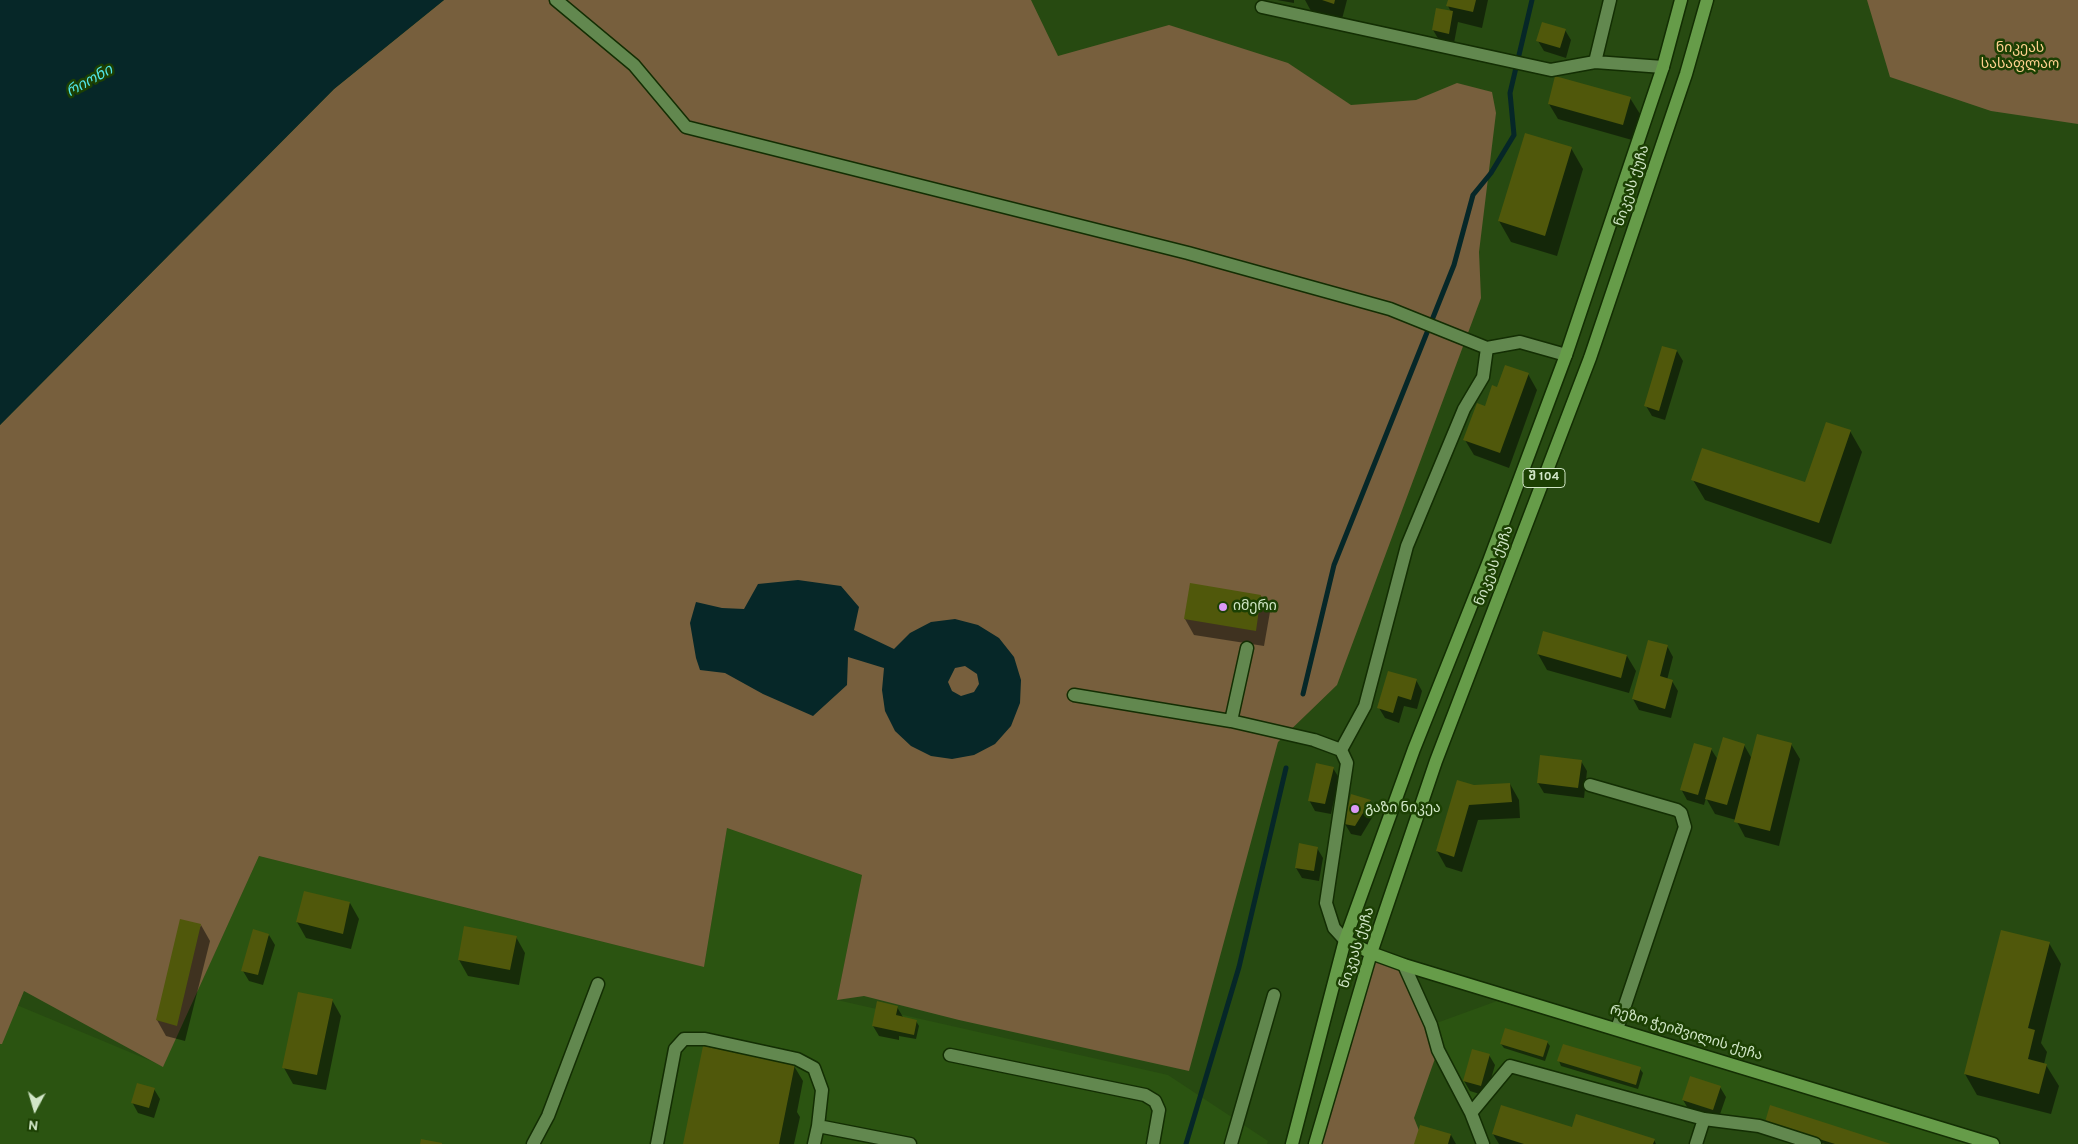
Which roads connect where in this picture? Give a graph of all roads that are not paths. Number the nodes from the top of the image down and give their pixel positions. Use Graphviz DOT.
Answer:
graph roads {
  1 [pos="556,0"];
  2 [pos="1610,0"];
  3 [pos="1681,0"];
  4 [pos="1707,0"];
  5 [pos="1262,6"];
  6 [pos="1595,62"];
  7 [pos="1663,67"];
  8 [pos="1488,348"];
  9 [pos="1566,355"];
  10 [pos="1247,648"];
  11 [pos="1074,695"];
  12 [pos="1231,721"];
  13 [pos="1341,750"];
  14 [pos="1590,785"];
  15 [pos="1345,940"];
  16 [pos="1371,952"];
  17 [pos="1404,965"];
  18 [pos="598,984"];
  19 [pos="1274,995"];
  20 [pos="1617,1029"];
  21 [pos="950,1055"];
  22 [pos="1471,1113"];
  23 [pos="1704,1119"];
  24 [pos="818,1126"];
  25 [pos="534,1144"];
  26 [pos="657,1144"];
  27 [pos="814,1144"];
  28 [pos="910,1144"];
  29 [pos="1153,1144"];
  30 [pos="1231,1144"];
  31 [pos="1292,1144"];
  32 [pos="1315,1144"];
  33 [pos="1483,1144"];
  34 [pos="1696,1144"];
  35 [pos="1815,1144"];
  36 [pos="1993,1144"];
  1 -- 8 [label="lane"];
  2 -- 6 [label="lane"];
  3 -- 7 [label="main road, ნიკეას ქუჩა / შ 104"];
  4 -- 16 [label="main road, ნიკეას ქუჩა / შ 104"];
  5 -- 6 [label="lane"];
  6 -- 7 [label="lane"];
  7 -- 9 [label="main road, ნიკეას ქუჩა / შ 104"];
  8 -- 9 [label="lane"];
  8 -- 13 [label="lane"];
  9 -- 15 [label="main road, ნიკეას ქუჩა / შ 104"];
  10 -- 12 [label="lane"];
  11 -- 12 [label="lane"];
  12 -- 13 [label="lane"];
  13 -- 15 [label="lane"];
  14 -- 20 [label="lane"];
  15 -- 16 [label="main road, რეზო ჭეიშვილის ქუჩა"];
  15 -- 31 [label="main road, ნიკეას ქუჩა"];
  16 -- 17 [label="main road, რეზო ჭეიშვილის ქუჩა"];
  16 -- 32 [label="main road, ნიკეას ქუჩა"];
  17 -- 20 [label="main road, რეზო ჭეიშვილის ქუჩა"];
  17 -- 22 [label="lane"];
  18 -- 25 [label="lane"];
  19 -- 30 [label="lane"];
  20 -- 36 [label="main road, რეზო ჭეიშვილის ქუჩა"];
  21 -- 29 [label="lane"];
  22 -- 23 [label="lane"];
  22 -- 33 [label="lane"];
  23 -- 34 [label="lane"];
  23 -- 35 [label="lane"];
  24 -- 26 [label="lane"];
  24 -- 27 [label="lane"];
  24 -- 28 [label="lane"];
}
